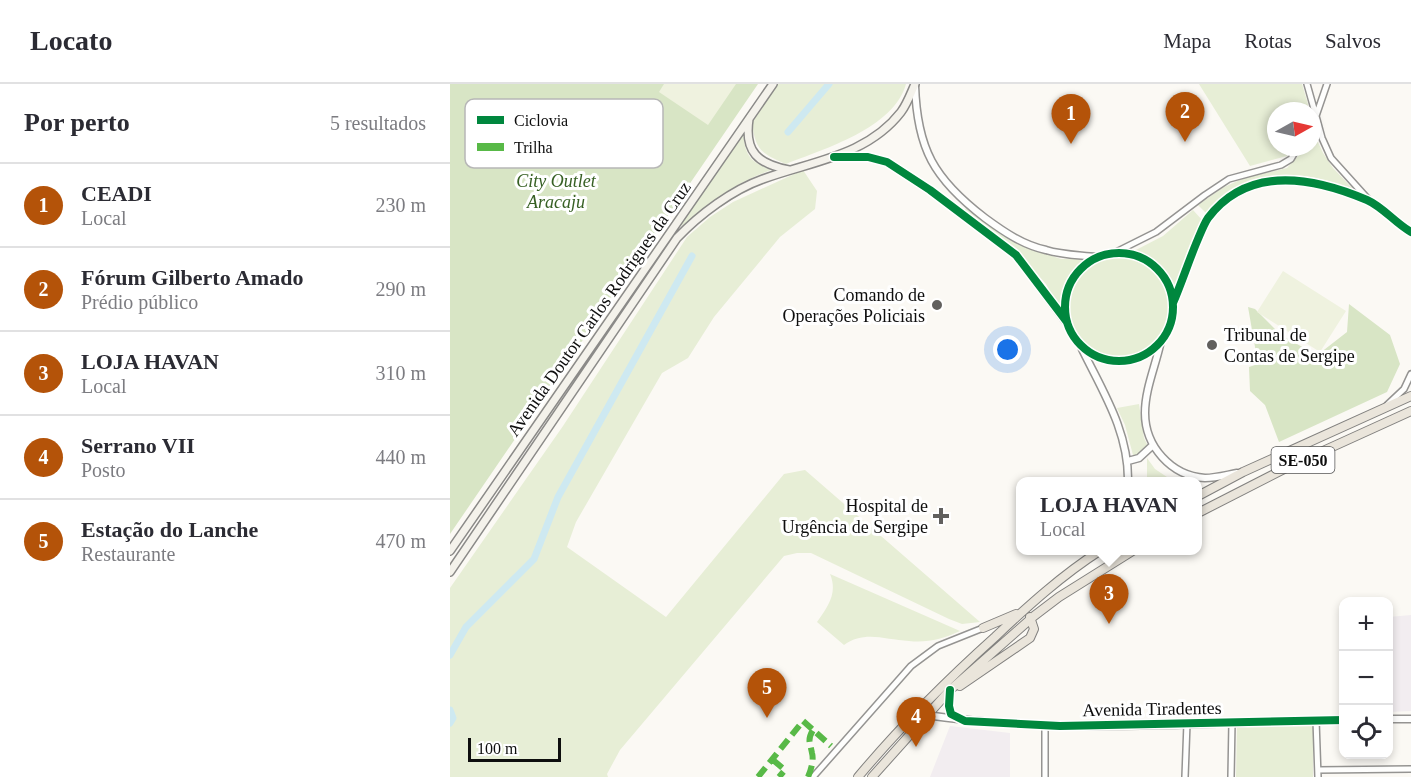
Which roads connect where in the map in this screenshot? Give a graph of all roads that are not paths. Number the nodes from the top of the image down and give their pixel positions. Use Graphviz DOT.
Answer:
graph roads {
  1 [pos="773,84"];
  2 [pos="915,84"];
  3 [pos="1307,84"];
  4 [pos="1327,84"];
  5 [pos="1312,102"];
  6 [pos="1321,102"];
  7 [pos="749,116"];
  8 [pos="1321,134"];
  9 [pos="1293,156"];
  10 [pos="834,157"];
  11 [pos="790,170"];
  12 [pos="963,201"];
  13 [pos="1369,201"];
  14 [pos="958,211"];
  15 [pos="1411,232"];
  16 [pos="1116,252"];
  17 [pos="1097,257"];
  18 [pos="1173,303"];
  19 [pos="1066,322"];
  20 [pos="1160,343"];
  21 [pos="1081,346"];
  22 [pos="1411,374"];
  23 [pos="1411,396"];
  24 [pos="1383,407"];
  25 [pos="1411,411"];
  26 [pos="1153,445"];
  27 [pos="1128,461"];
  28 [pos="1243,472"];
  29 [pos="1128,477"];
  30 [pos="1202,493"];
  31 [pos="1202,510"];
  32 [pos="450,551"];
  33 [pos="1093,555"];
  34 [pos="1126,555"];
  35 [pos="450,572"];
  36 [pos="1023,610"];
  37 [pos="1031,618"];
  38 [pos="983,628"];
  39 [pos="950,690"];
  40 [pos="927,715"];
  41 [pos="1393,719"];
  42 [pos="1411,719"];
  43 [pos="962,720"];
  44 [pos="1316,720"];
  45 [pos="1339,720"];
  46 [pos="1232,722"];
  47 [pos="1187,723"];
  48 [pos="1045,726"];
  49 [pos="1318,770"];
  50 [pos="1411,770"];
  51 [pos="1370,774"];
  52 [pos="813,777"];
  53 [pos="858,777"];
  54 [pos="872,777"];
  55 [pos="1045,777"];
  56 [pos="1185,777"];
  57 [pos="1231,777"];
  58 [pos="1318,777"];
  1 -- 7 [label="main road, Avenida Doutor Carlos Rodrigues da Cruz"];
  2 -- 10 [label="main road"];
  2 -- 12 [label="street"];
  3 -- 5 [label="street"];
  4 -- 6 [label="street"];
  7 -- 11 [label="main road"];
  7 -- 32 [label="main road, Avenida Doutor Carlos Rodrigues da Cruz"];
  8 -- 13 [label="street"];
  9 -- 16 [label="street"];
  10 -- 11 [label="main road, Avenida Doutor Carlos Rodrigues da Cruz"];
  10 -- 14 [label="street"];
  11 -- 35 [label="main road, Avenida Doutor Carlos Rodrigues da Cruz"];
  12 -- 14 [label="street"];
  12 -- 17 [label="street"];
  13 -- 15 [label="street"];
  13 -- 18 [label="street"];
  14 -- 19 [label="street"];
  16 -- 17 [label="street"];
  16 -- 18 [label="street"];
  17 -- 19 [label="street"];
  18 -- 20 [label="street"];
  19 -- 21 [label="street"];
  20 -- 21 [label="street"];
  20 -- 26 [label="street"];
  21 -- 27 [label="street"];
  22 -- 24 [label="street"];
  23 -- 24 [label="main road, SE-050"];
  24 -- 28 [label="main road, SE-050"];
  25 -- 31 [label="main road, SE-050"];
  26 -- 27 [label="street"];
  26 -- 28 [label="street"];
  27 -- 29 [label="street"];
  28 -- 30 [label="main road, SE-050"];
  33 -- 36 [label="main road"];
  34 -- 37 [label="main road"];
  36 -- 37 [label="main road"];
  36 -- 38 [label="main road"];
  36 -- 53 [label="main road"];
  37 -- 39 [label="main road"];
  37 -- 39 [label="main road"];
  38 -- 52 [label="street"];
  39 -- 40 [label="main road"];
  39 -- 43 [label="street"];
  40 -- 43 [label="street, Avenida Tiradentes"];
  40 -- 54 [label="main road"];
  41 -- 42 [label="street"];
  43 -- 48 [label="street, Avenida Tiradentes"];
  44 -- 45 [label="street, Avenida Tiradentes"];
  44 -- 46 [label="street, Avenida Tiradentes"];
  44 -- 49 [label="street"];
  46 -- 47 [label="street, Avenida Tiradentes"];
  46 -- 57 [label="street"];
  47 -- 48 [label="street, Avenida Tiradentes"];
  47 -- 56 [label="street"];
  48 -- 55 [label="street"];
  49 -- 51 [label="street"];
  49 -- 58 [label="street"];
  50 -- 51 [label="street"];
}
